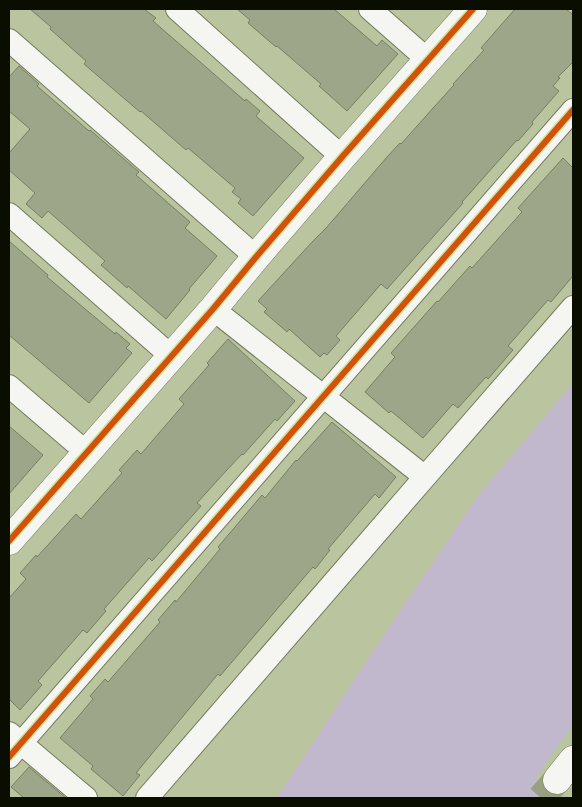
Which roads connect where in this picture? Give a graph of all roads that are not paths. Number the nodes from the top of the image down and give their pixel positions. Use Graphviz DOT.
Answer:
graph roads {
  1 [pos="177,9"];
  2 [pos="370,9"];
  3 [pos="473,9"];
  4 [pos="9,40"];
  5 [pos="428,60"];
  6 [pos="573,110"];
  7 [pos="342,157"];
  8 [pos="9,214"];
  9 [pos="256,257"];
  10 [pos="573,307"];
  11 [pos="213,309"];
  12 [pos="172,356"];
  13 [pos="9,386"];
  14 [pos="323,397"];
  15 [pos="86,452"];
  16 [pos="425,477"];
  17 [pos="9,541"];
  18 [pos="13,744"];
  19 [pos="86,798"];
  20 [pos="147,798"];
  1 -- 7 [label="street"];
  2 -- 5 [label="street"];
  3 -- 5 [label="street"];
  4 -- 9 [label="street"];
  5 -- 7 [label="street"];
  6 -- 14 [label="street"];
  7 -- 9 [label="street"];
  8 -- 12 [label="street"];
  9 -- 11 [label="street"];
  10 -- 16 [label="street"];
  11 -- 12 [label="street"];
  11 -- 14 [label="street"];
  12 -- 15 [label="street"];
  13 -- 15 [label="street"];
  14 -- 16 [label="street"];
  14 -- 18 [label="street"];
  15 -- 17 [label="street"];
  16 -- 20 [label="street"];
  18 -- 19 [label="street"];
}
